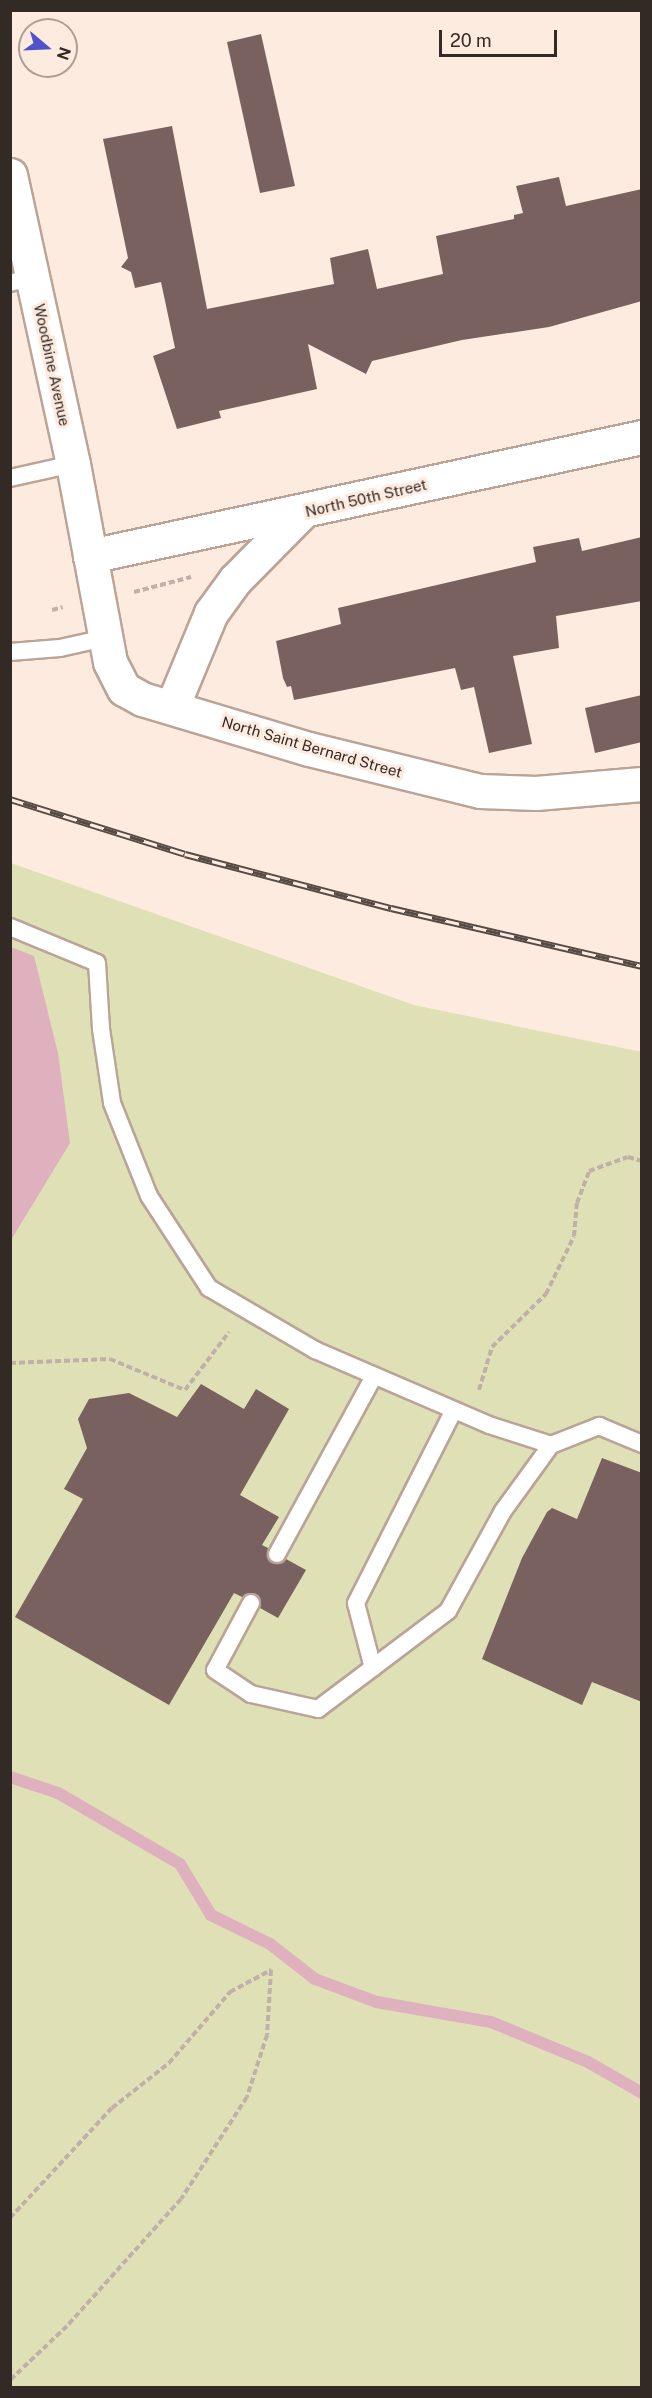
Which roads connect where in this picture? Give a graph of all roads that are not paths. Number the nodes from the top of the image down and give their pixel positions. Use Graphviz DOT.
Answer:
graph roads {
  1 [pos="10,175"];
  2 [pos="22,280"];
  3 [pos="642,437"];
  4 [pos="73,464"];
  5 [pos="10,478"];
  6 [pos="302,512"];
  7 [pos="90,556"];
  8 [pos="105,638"];
  9 [pos="10,652"];
  10 [pos="172,708"];
  11 [pos="642,784"];
  12 [pos="10,927"];
  13 [pos="374,1376"];
  14 [pos="454,1410"];
  15 [pos="642,1444"];
  16 [pos="552,1445"];
  17 [pos="277,1554"];
  18 [pos="251,1603"];
  19 [pos="373,1668"];
  1 -- 2 [label="street, Woodbine Avenue"];
  2 -- 4 [label="street, Woodbine Avenue"];
  3 -- 6 [label="street, North 50th Street"];
  4 -- 5 [label="lane"];
  4 -- 7 [label="street, Woodbine Avenue"];
  6 -- 7 [label="street, North 50th Street"];
  6 -- 10 [label="street"];
  7 -- 8 [label="street, North Saint Bernard Street"];
  8 -- 9 [label="lane"];
  8 -- 10 [label="street, North Saint Bernard Street"];
  10 -- 11 [label="street, North Saint Bernard Street"];
  12 -- 13 [label="lane"];
  13 -- 14 [label="lane"];
  13 -- 17 [label="lane"];
  14 -- 16 [label="lane"];
  14 -- 19 [label="lane"];
  15 -- 16 [label="lane"];
  16 -- 19 [label="lane"];
  18 -- 19 [label="lane"];
}
